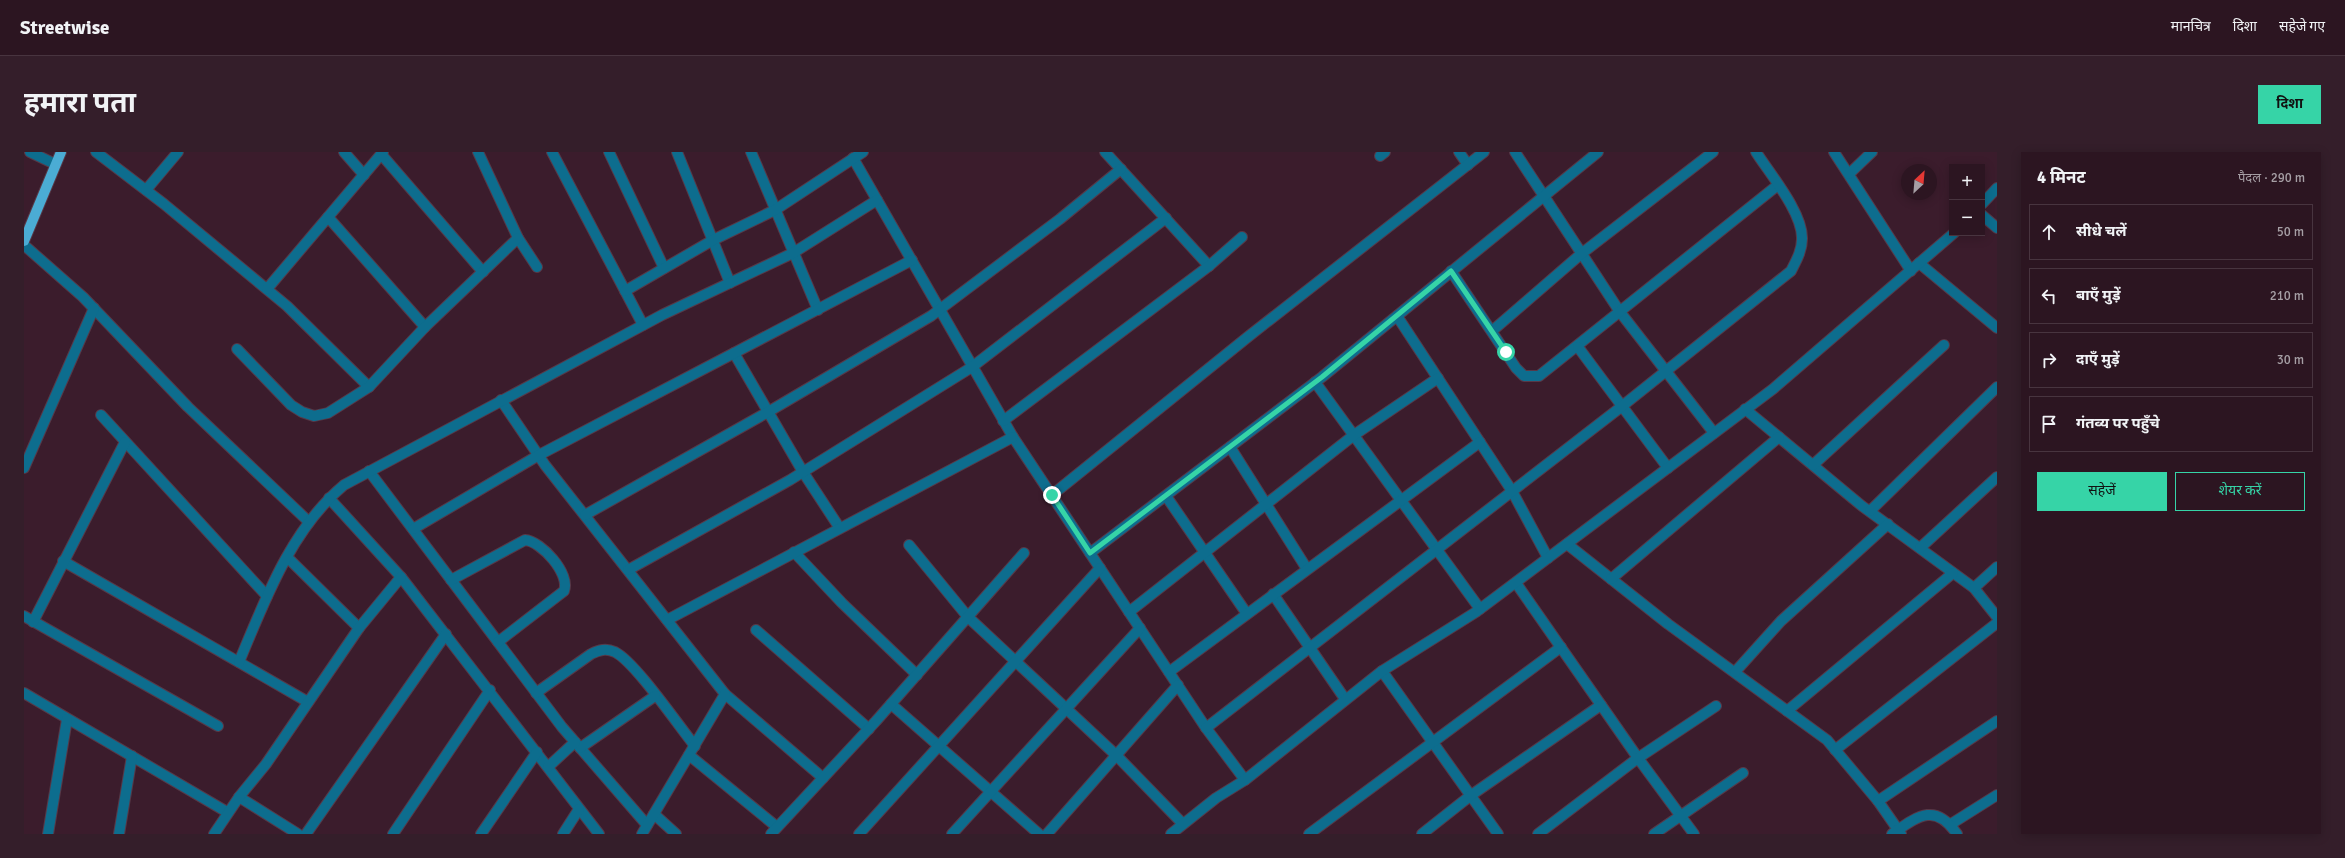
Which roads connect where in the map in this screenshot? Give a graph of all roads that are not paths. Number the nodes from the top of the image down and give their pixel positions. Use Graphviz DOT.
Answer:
graph roads {
  1 [pos="30,152"];
  2 [pos="61,152"];
  3 [pos="96,152"];
  4 [pos="178,152"];
  5 [pos="344,152"];
  6 [pos="478,152"];
  7 [pos="552,152"];
  8 [pos="609,152"];
  9 [pos="677,152"];
  10 [pos="751,152"];
  11 [pos="862,152"];
  12 [pos="1105,152"];
  13 [pos="1459,152"];
  14 [pos="1484,152"];
  15 [pos="1515,152"];
  16 [pos="1598,152"];
  17 [pos="1713,152"];
  18 [pos="1756,152"];
  19 [pos="1834,152"];
  20 [pos="1872,152"];
  21 [pos="382,153"];
  22 [pos="853,158"];
  23 [pos="55,164"];
  24 [pos="1468,165"];
  25 [pos="1121,169"];
  26 [pos="1849,174"];
  27 [pos="364,175"];
  28 [pos="1778,184"];
  29 [pos="1997,188"];
  30 [pos="146,190"];
  31 [pos="1544,196"];
  32 [pos="877,200"];
  33 [pos="1985,201"];
  34 [pos="775,210"];
  35 [pos="328,217"];
  36 [pos="1166,218"];
  37 [pos="1985,218"];
  38 [pos="1997,228"];
  39 [pos="25,236"];
  40 [pos="1950,236"];
  41 [pos="1242,237"];
  42 [pos="518,238"];
  43 [pos="713,240"];
  44 [pos="24,245"];
  45 [pos="793,252"];
  46 [pos="1581,254"];
  47 [pos="912,260"];
  48 [pos="1919,263"];
  49 [pos="1209,266"];
  50 [pos="537,267"];
  51 [pos="664,268"];
  52 [pos="1910,270"];
  53 [pos="1451,271"];
  54 [pos="483,272"];
  55 [pos="730,283"];
  56 [pos="267,289"];
  57 [pos="625,291"];
  58 [pos="94,308"];
  59 [pos="818,310"];
  60 [pos="939,310"];
  61 [pos="1620,312"];
  62 [pos="1397,316"];
  63 [pos="643,325"];
  64 [pos="425,327"];
  65 [pos="1997,328"];
  66 [pos="1492,330"];
  67 [pos="1944,345"];
  68 [pos="1578,347"];
  69 [pos="237,350"];
  70 [pos="734,353"];
  71 [pos="972,367"];
  72 [pos="1666,372"];
  73 [pos="1438,378"];
  74 [pos="1315,382"];
  75 [pos="369,387"];
  76 [pos="1997,387"];
  77 [pos="501,400"];
  78 [pos="1621,407"];
  79 [pos="1745,409"];
  80 [pos="768,412"];
  81 [pos="101,415"];
  82 [pos="1004,421"];
  83 [pos="1714,433"];
  84 [pos="1354,435"];
  85 [pos="1013,437"];
  86 [pos="1779,437"];
  87 [pos="125,442"];
  88 [pos="1480,442"];
  89 [pos="1230,447"];
  90 [pos="539,455"];
  91 [pos="1813,465"];
  92 [pos="24,468"];
  93 [pos="1668,468"];
  94 [pos="370,471"];
  95 [pos="803,472"];
  96 [pos="1997,477"];
  97 [pos="1512,492"];
  98 [pos="1052,495"];
  99 [pos="1166,496"];
  100 [pos="329,498"];
  101 [pos="1400,499"];
  102 [pos="1266,504"];
  103 [pos="1870,511"];
  104 [pos="585,515"];
  105 [pos="309,522"];
  106 [pos="1888,524"];
  107 [pos="839,528"];
  108 [pos="413,529"];
  109 [pos="1567,544"];
  110 [pos="909,545"];
  111 [pos="1920,548"];
  112 [pos="1437,550"];
  113 [pos="794,552"];
  114 [pos="1024,553"];
  115 [pos="1090,553"];
  116 [pos="1205,554"];
  117 [pos="288,558"];
  118 [pos="1548,558"];
  119 [pos="63,561"];
  120 [pos="1997,567"];
  121 [pos="1100,568"];
  122 [pos="1307,569"];
  123 [pos="628,570"];
  124 [pos="1953,573"];
  125 [pos="401,576"];
  126 [pos="1611,579"];
  127 [pos="451,580"];
  128 [pos="1516,583"];
  129 [pos="1974,588"];
  130 [pos="1273,594"];
  131 [pos="267,596"];
  132 [pos="1480,610"];
  133 [pos="1129,612"];
  134 [pos="1247,614"];
  135 [pos="24,616"];
  136 [pos="968,617"];
  137 [pos="1997,617"];
  138 [pos="667,620"];
  139 [pos="34,622"];
  140 [pos="1997,623"];
  141 [pos="359,628"];
  142 [pos="1140,628"];
  143 [pos="756,630"];
  144 [pos="446,634"];
  145 [pos="498,642"];
  146 [pos="1561,647"];
  147 [pos="1310,648"];
  148 [pos="239,662"];
  149 [pos="1017,662"];
  150 [pos="1382,671"];
  151 [pos="1169,672"];
  152 [pos="1735,672"];
  153 [pos="917,675"];
  154 [pos="1178,685"];
  155 [pos="490,690"];
  156 [pos="24,693"];
  157 [pos="536,693"];
  158 [pos="725,694"];
  159 [pos="655,696"];
  160 [pos="1345,699"];
  161 [pos="308,702"];
  162 [pos="891,704"];
  163 [pos="1602,705"];
  164 [pos="1716,706"];
  165 [pos="1068,709"];
  166 [pos="1787,710"];
  167 [pos="67,719"];
  168 [pos="1997,721"];
  169 [pos="218,726"];
  170 [pos="1206,728"];
  171 [pos="868,729"];
  172 [pos="1432,743"];
  173 [pos="577,745"];
  174 [pos="694,746"];
  175 [pos="939,746"];
  176 [pos="1835,750"];
  177 [pos="537,752"];
  178 [pos="689,755"];
  179 [pos="132,756"];
  180 [pos="1117,756"];
  181 [pos="1638,758"];
  182 [pos="548,767"];
  183 [pos="1743,773"];
  184 [pos="823,778"];
  185 [pos="1245,780"];
  186 [pos="990,792"];
  187 [pos="1997,795"];
  188 [pos="1470,796"];
  189 [pos="239,797"];
  190 [pos="1878,801"];
  191 [pos="579,809"];
  192 [pos="227,812"];
  193 [pos="654,814"];
  194 [pos="1681,815"];
  195 [pos="1182,824"];
  196 [pos="1950,824"];
  197 [pos="645,830"];
  198 [pos="774,831"];
  199 [pos="1897,833"];
  200 [pos="48,834"];
  201 [pos="119,834"];
  202 [pos="214,834"];
  203 [pos="298,834"];
  204 [pos="306,834"];
  205 [pos="393,834"];
  206 [pos="481,834"];
  207 [pos="563,834"];
  208 [pos="599,834"];
  209 [pos="676,834"];
  210 [pos="859,834"];
  211 [pos="952,834"];
  212 [pos="1039,834"];
  213 [pos="1047,834"];
  214 [pos="1171,834"];
  215 [pos="1309,834"];
  216 [pos="1422,834"];
  217 [pos="1498,834"];
  218 [pos="1538,834"];
  219 [pos="1654,834"];
  220 [pos="1694,834"];
  221 [pos="1957,834"];
  1 -- 23 [label="street"];
  2 -- 23 [label="main road"];
  3 -- 30 [label="street"];
  4 -- 30 [label="street"];
  5 -- 27 [label="street"];
  6 -- 42 [label="street"];
  7 -- 57 [label="street"];
  8 -- 51 [label="street"];
  9 -- 43 [label="street"];
  10 -- 34 [label="street"];
  11 -- 22 [label="street"];
  12 -- 25 [label="street"];
  13 -- 24 [label="street"];
  14 -- 24 [label="street"];
  15 -- 31 [label="street"];
  16 -- 31 [label="street"];
  17 -- 46 [label="street"];
  18 -- 28 [label="street"];
  19 -- 26 [label="street"];
  20 -- 26 [label="street"];
  21 -- 27 [label="street"];
  21 -- 54 [label="street"];
  22 -- 32 [label="street"];
  22 -- 34 [label="street"];
  23 -- 39 [label="main road"];
  24 -- 98 [label="street"];
  25 -- 36 [label="street"];
  25 -- 60 [label="street"];
  26 -- 52 [label="street"];
  27 -- 35 [label="street"];
  28 -- 61 [label="street"];
  28 -- 72 [label="street"];
  29 -- 33 [label="street"];
  30 -- 56 [label="street"];
  31 -- 46 [label="street"];
  31 -- 53 [label="street"];
  32 -- 45 [label="street"];
  32 -- 47 [label="street"];
  34 -- 43 [label="street"];
  34 -- 45 [label="street"];
  35 -- 56 [label="street"];
  35 -- 64 [label="street"];
  36 -- 49 [label="street"];
  36 -- 71 [label="street"];
  37 -- 38 [label="street"];
  40 -- 48 [label="street"];
  41 -- 49 [label="street"];
  42 -- 50 [label="street"];
  42 -- 54 [label="street"];
  43 -- 51 [label="street"];
  43 -- 55 [label="street"];
  44 -- 58 [label="street"];
  45 -- 55 [label="street"];
  45 -- 59 [label="street"];
  46 -- 61 [label="street"];
  46 -- 66 [label="street"];
  47 -- 59 [label="street"];
  47 -- 60 [label="street"];
  48 -- 52 [label="street"];
  48 -- 65 [label="street"];
  49 -- 82 [label="street"];
  51 -- 57 [label="street"];
  52 -- 79 [label="street"];
  53 -- 62 [label="street"];
  53 -- 66 [label="street"];
  54 -- 64 [label="street"];
  55 -- 63 [label="street"];
  56 -- 75 [label="street"];
  57 -- 63 [label="street"];
  58 -- 92 [label="street"];
  58 -- 105 [label="street"];
  59 -- 70 [label="street"];
  60 -- 71 [label="street"];
  60 -- 80 [label="street"];
  61 -- 68 [label="street"];
  61 -- 72 [label="street"];
  62 -- 73 [label="street"];
  62 -- 74 [label="street"];
  63 -- 77 [label="street"];
  64 -- 75 [label="street"];
  66 -- 68 [label="street"];
  67 -- 91 [label="street"];
  68 -- 78 [label="street"];
  69 -- 75 [label="street"];
  70 -- 80 [label="street"];
  70 -- 90 [label="street"];
  71 -- 82 [label="street"];
  71 -- 95 [label="street"];
  72 -- 78 [label="street"];
  72 -- 83 [label="street"];
  73 -- 84 [label="street"];
  73 -- 88 [label="street"];
  74 -- 84 [label="street"];
  74 -- 89 [label="street"];
  76 -- 103 [label="street"];
  77 -- 90 [label="street"];
  77 -- 94 [label="street"];
  78 -- 93 [label="street"];
  78 -- 97 [label="street"];
  79 -- 83 [label="street"];
  79 -- 86 [label="street"];
  80 -- 95 [label="street"];
  80 -- 104 [label="street"];
  81 -- 87 [label="street"];
  82 -- 85 [label="street"];
  83 -- 93 [label="street"];
  84 -- 101 [label="street"];
  84 -- 102 [label="street"];
  85 -- 98 [label="street"];
  85 -- 107 [label="street"];
  86 -- 91 [label="street"];
  86 -- 126 [label="street"];
  87 -- 119 [label="street"];
  87 -- 131 [label="street"];
  88 -- 97 [label="street"];
  88 -- 101 [label="street"];
  89 -- 99 [label="street"];
  89 -- 102 [label="street"];
  90 -- 104 [label="street"];
  90 -- 108 [label="street"];
  91 -- 103 [label="street"];
  93 -- 109 [label="street"];
  94 -- 100 [label="street"];
  94 -- 108 [label="street"];
  95 -- 107 [label="street"];
  95 -- 123 [label="street"];
  96 -- 111 [label="street"];
  97 -- 112 [label="street"];
  97 -- 118 [label="street"];
  98 -- 115 [label="street"];
  99 -- 115 [label="street"];
  99 -- 116 [label="street"];
  100 -- 105 [label="street"];
  100 -- 125 [label="street"];
  101 -- 112 [label="street"];
  101 -- 122 [label="street"];
  102 -- 116 [label="street"];
  102 -- 122 [label="street"];
  103 -- 106 [label="street"];
  104 -- 123 [label="street"];
  105 -- 117 [label="street"];
  106 -- 111 [label="street"];
  106 -- 152 [label="street"];
  107 -- 113 [label="street"];
  108 -- 127 [label="street"];
  109 -- 118 [label="street"];
  109 -- 126 [label="street"];
  110 -- 136 [label="street"];
  111 -- 124 [label="street"];
  112 -- 132 [label="street"];
  112 -- 147 [label="street"];
  113 -- 138 [label="street"];
  113 -- 153 [label="street"];
  114 -- 136 [label="street"];
  115 -- 121 [label="street"];
  116 -- 133 [label="street"];
  116 -- 134 [label="street"];
  117 -- 131 [label="street"];
  117 -- 141 [label="street"];
  118 -- 128 [label="street"];
  119 -- 139 [label="street"];
  119 -- 148 [label="street"];
  120 -- 129 [label="street"];
  121 -- 133 [label="street"];
  121 -- 149 [label="street"];
  122 -- 130 [label="street"];
  123 -- 138 [label="street"];
  124 -- 129 [label="street"];
  124 -- 166 [label="street"];
  125 -- 141 [label="street"];
  125 -- 144 [label="street"];
  126 -- 152 [label="street"];
  127 -- 145 [label="street"];
  127 -- 145 [label="street"];
  128 -- 132 [label="street"];
  128 -- 146 [label="street"];
  129 -- 137 [label="street"];
  130 -- 134 [label="street"];
  130 -- 147 [label="street"];
  131 -- 148 [label="street"];
  132 -- 150 [label="street"];
  133 -- 142 [label="street"];
  134 -- 151 [label="street"];
  135 -- 139 [label="street"];
  136 -- 149 [label="street"];
  136 -- 153 [label="street"];
  138 -- 158 [label="street"];
  139 -- 169 [label="street"];
  140 -- 176 [label="street"];
  141 -- 161 [label="street"];
  142 -- 151 [label="street"];
  142 -- 165 [label="street"];
  143 -- 171 [label="street"];
  144 -- 155 [label="street"];
  144 -- 204 [label="street"];
  145 -- 157 [label="street"];
  146 -- 163 [label="street"];
  146 -- 172 [label="street"];
  147 -- 160 [label="street"];
  147 -- 170 [label="street"];
  148 -- 161 [label="street"];
  149 -- 165 [label="street"];
  149 -- 175 [label="street"];
  150 -- 160 [label="street"];
  150 -- 172 [label="street"];
  151 -- 154 [label="street"];
  152 -- 166 [label="street"];
  153 -- 162 [label="street"];
  154 -- 170 [label="street"];
  154 -- 180 [label="street"];
  155 -- 177 [label="street"];
  155 -- 205 [label="street"];
  156 -- 167 [label="street"];
  157 -- 159 [label="street"];
  157 -- 173 [label="street"];
  158 -- 174 [label="street"];
  158 -- 184 [label="street"];
  159 -- 173 [label="street"];
  159 -- 174 [label="street"];
  160 -- 185 [label="street"];
  161 -- 189 [label="street"];
  162 -- 171 [label="street"];
  162 -- 175 [label="street"];
  163 -- 181 [label="street"];
  163 -- 188 [label="street"];
  164 -- 181 [label="street"];
  165 -- 180 [label="street"];
  165 -- 186 [label="street"];
  166 -- 176 [label="street"];
  167 -- 179 [label="street"];
  167 -- 200 [label="street"];
  168 -- 190 [label="street"];
  170 -- 185 [label="street"];
  171 -- 184 [label="street"];
  172 -- 188 [label="street"];
  172 -- 215 [label="street"];
  173 -- 182 [label="street"];
  173 -- 197 [label="street"];
  174 -- 178 [label="street"];
  175 -- 186 [label="street"];
  175 -- 210 [label="street"];
  176 -- 190 [label="street"];
  177 -- 182 [label="street"];
  177 -- 206 [label="street"];
  178 -- 193 [label="street"];
  178 -- 198 [label="street"];
  179 -- 192 [label="street"];
  179 -- 201 [label="street"];
  180 -- 195 [label="street"];
  180 -- 213 [label="street"];
  181 -- 194 [label="street"];
  181 -- 218 [label="street"];
  182 -- 191 [label="street"];
  183 -- 194 [label="street"];
  184 -- 198 [label="street"];
  185 -- 195 [label="street"];
  186 -- 211 [label="street"];
  186 -- 212 [label="street"];
  187 -- 196 [label="street"];
  188 -- 216 [label="street"];
  188 -- 217 [label="street"];
  189 -- 192 [label="street"];
  189 -- 203 [label="street"];
  190 -- 199 [label="street"];
  191 -- 207 [label="street"];
  191 -- 208 [label="street"];
  192 -- 202 [label="street"];
  193 -- 197 [label="street"];
  193 -- 209 [label="street"];
  194 -- 219 [label="street"];
  194 -- 220 [label="street"];
  195 -- 214 [label="street"];
  196 -- 199 [label="street"];
  196 -- 221 [label="street"];
}
